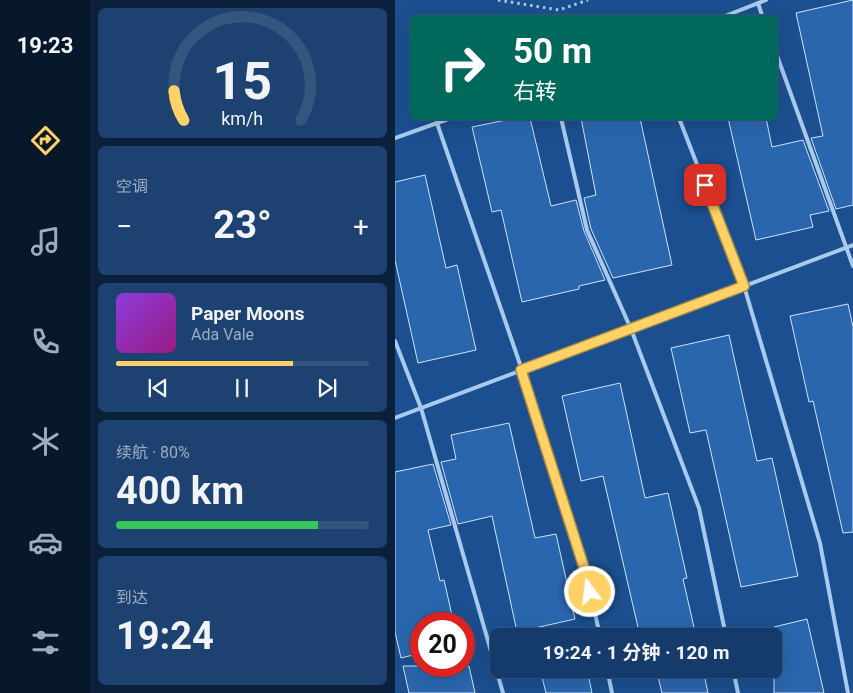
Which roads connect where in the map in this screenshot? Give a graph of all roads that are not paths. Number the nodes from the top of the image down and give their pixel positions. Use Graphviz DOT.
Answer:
graph roads {
  1 [pos="766,0"];
  2 [pos="758,3"];
  3 [pos="728,15"];
  4 [pos="762,15"];
  5 [pos="778,58"];
  6 [pos="445,120"];
  7 [pos="561,120"];
  8 [pos="680,120"];
  9 [pos="437,123"];
  10 [pos="395,138"];
  11 [pos="853,246"];
  12 [pos="846,248"];
  13 [pos="853,266"];
  14 [pos="744,286"];
  15 [pos="631,329"];
  16 [pos="395,341"];
  17 [pos="521,370"];
  18 [pos="421,408"];
  19 [pos="395,418"];
  20 [pos="598,628"];
  21 [pos="724,628"];
  22 [pos="609,678"];
  23 [pos="735,678"];
  24 [pos="503,693"];
  25 [pos="613,693"];
  26 [pos="738,693"];
  27 [pos="848,693"];
  1 -- 2 [label="lane"];
  2 -- 3 [label="lane"];
  2 -- 4 [label="lane"];
  5 -- 12 [label="lane"];
  6 -- 9 [label="lane"];
  7 -- 15 [label="lane"];
  8 -- 14 [label="lane"];
  9 -- 10 [label="lane"];
  9 -- 17 [label="lane"];
  11 -- 12 [label="lane"];
  12 -- 13 [label="lane"];
  12 -- 14 [label="lane"];
  14 -- 15 [label="lane"];
  14 -- 27 [label="lane"];
  15 -- 17 [label="lane"];
  15 -- 21 [label="lane"];
  16 -- 18 [label="lane"];
  17 -- 18 [label="lane"];
  17 -- 20 [label="lane"];
  18 -- 19 [label="lane"];
  18 -- 24 [label="lane"];
  22 -- 25 [label="lane"];
  23 -- 26 [label="lane"];
}
